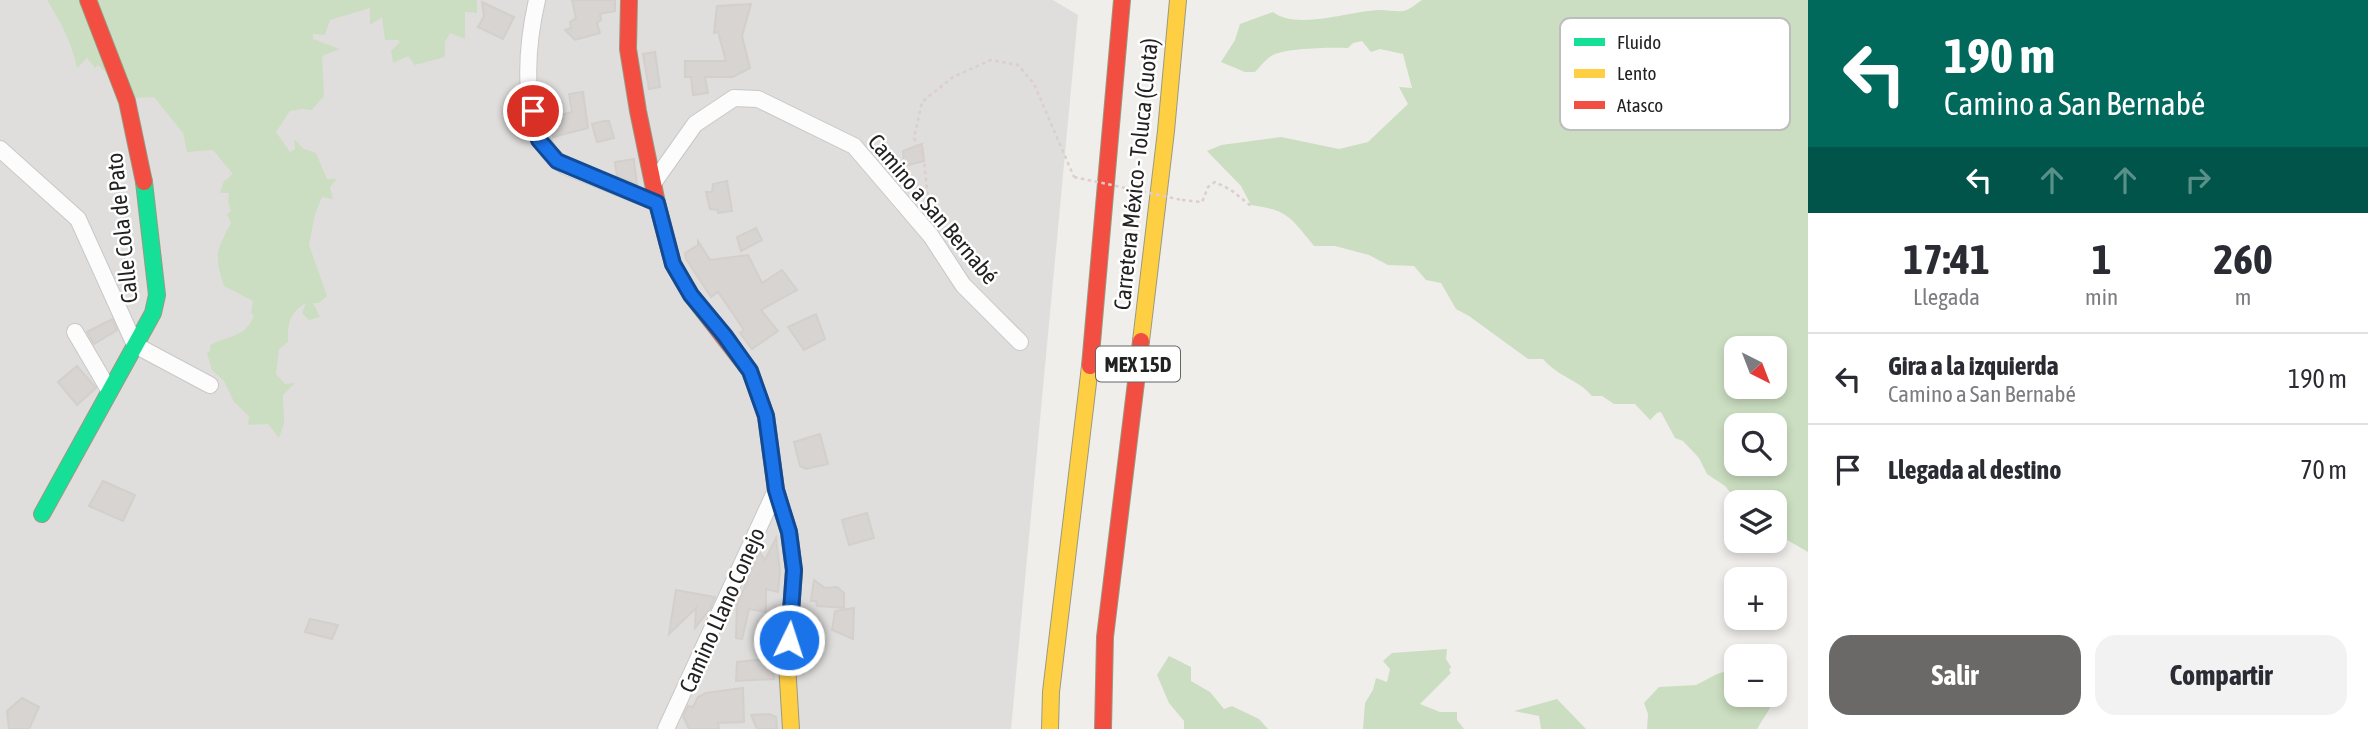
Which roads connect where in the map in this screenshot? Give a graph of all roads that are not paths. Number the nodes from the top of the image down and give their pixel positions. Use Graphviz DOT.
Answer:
graph roads {
  1 [pos="88,0"];
  2 [pos="537,0"];
  3 [pos="629,0"];
  4 [pos="1122,0"];
  5 [pos="1178,0"];
  6 [pos="0,149"];
  7 [pos="654,182"];
  8 [pos="657,203"];
  9 [pos="75,332"];
  10 [pos="1020,342"];
  11 [pos="135,345"];
  12 [pos="210,385"];
  13 [pos="109,390"];
  14 [pos="776,490"];
  15 [pos="42,514"];
  16 [pos="666,729"];
  17 [pos="791,729"];
  18 [pos="1050,729"];
  19 [pos="1103,729"];
  1 -- 11 [label="main road, Calle Cola de Pato"];
  2 -- 8 [label="street"];
  3 -- 7 [label="main road"];
  4 -- 18 [label="main road, Carretera México - Toluca (Cuota) / MEX 15D"];
  5 -- 19 [label="main road, Carretera México - Toluca (Cuota) / MEX 15D"];
  6 -- 11 [label="street"];
  7 -- 8 [label="main road"];
  7 -- 10 [label="street, Camino a San Bernabé"];
  8 -- 14 [label="main road"];
  9 -- 13 [label="street"];
  11 -- 12 [label="street"];
  11 -- 13 [label="main road, Calle Cola de Pato"];
  13 -- 15 [label="main road, Calle Cola de Pato"];
  14 -- 16 [label="street, Camino Llano Conejo"];
  14 -- 17 [label="main road"];
}
